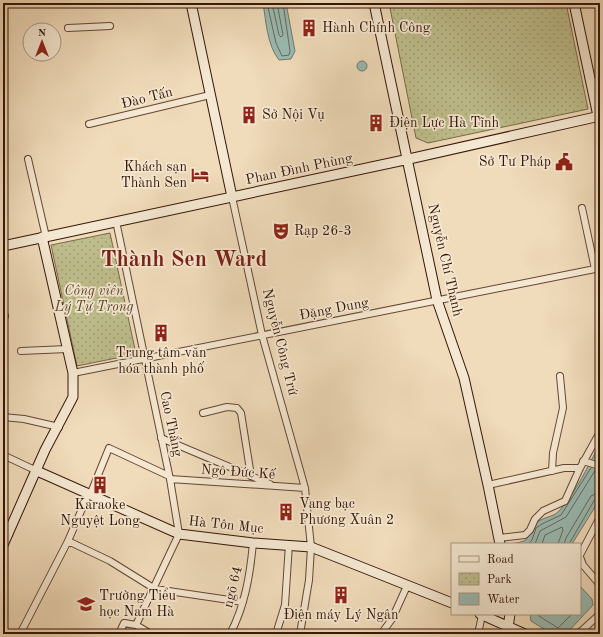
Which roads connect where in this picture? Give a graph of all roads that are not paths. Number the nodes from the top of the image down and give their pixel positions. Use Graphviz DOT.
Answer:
graph roads {
  1 [pos="191,3"];
  2 [pos="374,3"];
  3 [pos="574,3"];
  4 [pos="110,26"];
  5 [pos="68,28"];
  6 [pos="210,95"];
  7 [pos="599,116"];
  8 [pos="89,124"];
  9 [pos="28,159"];
  10 [pos="409,159"];
  11 [pos="232,197"];
  12 [pos="582,208"];
  13 [pos="116,221"];
  14 [pos="44,237"];
  15 [pos="3,246"];
  16 [pos="598,269"];
  17 [pos="437,300"];
  18 [pos="262,335"];
  19 [pos="67,349"];
  20 [pos="21,350"];
  21 [pos="145,358"];
  22 [pos="73,373"];
  23 [pos="560,376"];
  24 [pos="203,413"];
  25 [pos="3,418"];
  26 [pos="59,427"];
  27 [pos="600,432"];
  28 [pos="161,438"];
  29 [pos="3,455"];
  30 [pos="586,462"];
  31 [pos="600,466"];
  32 [pos="580,468"];
  33 [pos="37,471"];
  34 [pos="552,471"];
  35 [pos="251,476"];
  36 [pos="170,477"];
  37 [pos="488,485"];
  38 [pos="275,486"];
  39 [pos="305,488"];
  40 [pos="89,495"];
  41 [pos="600,517"];
  42 [pos="6,532"];
  43 [pos="179,534"];
  44 [pos="68,541"];
  45 [pos="499,541"];
  46 [pos="254,543"];
  47 [pos="289,544"];
  48 [pos="3,545"];
  49 [pos="311,547"];
  50 [pos="581,554"];
  51 [pos="581,560"];
  52 [pos="600,585"];
  53 [pos="407,586"];
  54 [pos="155,589"];
  55 [pos="243,602"];
  56 [pos="451,603"];
  57 [pos="600,614"];
  58 [pos="481,615"];
  59 [pos="483,615"];
  60 [pos="510,615"];
  61 [pos="136,625"];
  62 [pos="508,631"];
  63 [pos="20,634"];
  64 [pos="119,634"];
  65 [pos="151,634"];
  66 [pos="230,634"];
  67 [pos="276,634"];
  68 [pos="300,634"];
  69 [pos="381,634"];
  70 [pos="478,634"];
  71 [pos="525,634"];
  72 [pos="578,634"];
  1 -- 6 [label="street, Nguyễn Công Trứ"];
  2 -- 10 [label="street, Nguyễn Chí Thanh"];
  3 -- 7 [label="street"];
  4 -- 5 [label="street"];
  6 -- 8 [label="street, Đào Tấn"];
  6 -- 11 [label="street, Nguyễn Công Trứ"];
  7 -- 10 [label="street, Phan Đình Phùng"];
  9 -- 14 [label="street"];
  10 -- 11 [label="street, Phan Đình Phùng"];
  10 -- 17 [label="street, Nguyễn Chí Thanh"];
  11 -- 13 [label="street, Phan Đình Phùng"];
  11 -- 18 [label="street, Nguyễn Công Trứ"];
  12 -- 16 [label="street"];
  13 -- 14 [label="street, Phan Đình Phùng"];
  13 -- 21 [label="street, Cao Thắng"];
  14 -- 15 [label="street, Phan Đình Phùng"];
  14 -- 19 [label="street"];
  16 -- 17 [label="street, Đặng Dung"];
  17 -- 18 [label="street, Đặng Dung"];
  17 -- 37 [label="street, Nguyễn Chí Thanh"];
  18 -- 21 [label="street, Đặng Dung"];
  18 -- 39 [label="street, Nguyễn Công Trứ"];
  19 -- 20 [label="street"];
  19 -- 22 [label="street"];
  21 -- 22 [label="street, Đặng Dung"];
  21 -- 28 [label="street, Cao Thắng"];
  22 -- 26 [label="street"];
  23 -- 34 [label="street"];
  24 -- 35 [label="street"];
  25 -- 26 [label="street"];
  26 -- 33 [label="street"];
  27 -- 30 [label="street"];
  28 -- 35 [label="street"];
  28 -- 36 [label="street, Cao Thắng"];
  29 -- 33 [label="street, Hà Tôn Mục"];
  30 -- 31 [label="street"];
  30 -- 32 [label="street"];
  32 -- 34 [label="street"];
  32 -- 45 [label="street"];
  33 -- 40 [label="street, Hà Tôn Mục"];
  33 -- 42 [label="street"];
  34 -- 37 [label="street"];
  35 -- 38 [label="street"];
  36 -- 38 [label="street, Ngô Đức Kế"];
  36 -- 40 [label="street"];
  36 -- 43 [label="street, Cao Thắng"];
  37 -- 45 [label="street, Nguyễn Chí Thanh"];
  38 -- 39 [label="street, Ngô Đức Kế"];
  39 -- 49 [label="street, Nguyễn Công Trứ"];
  40 -- 43 [label="street, Hà Tôn Mục"];
  40 -- 44 [label="street"];
  41 -- 50 [label="street"];
  42 -- 48 [label="street"];
  43 -- 46 [label="street, Hà Tôn Mục"];
  43 -- 54 [label="street"];
  44 -- 54 [label="street"];
  44 -- 63 [label="street"];
  46 -- 47 [label="street, Hà Tôn Mục"];
  46 -- 55 [label="street, ngõ 64"];
  47 -- 49 [label="street, Hà Tôn Mục"];
  47 -- 67 [label="street"];
  49 -- 53 [label="street, Hà Tôn Mục"];
  49 -- 68 [label="street, Nguyễn Công Trứ"];
  51 -- 52 [label="street"];
  53 -- 56 [label="street, Hà Tôn Mục"];
  53 -- 69 [label="street"];
  54 -- 55 [label="street"];
  54 -- 61 [label="street"];
  55 -- 66 [label="street, ngõ 64"];
  57 -- 72 [label="street"];
  58 -- 70 [label="street"];
  59 -- 62 [label="street"];
  60 -- 62 [label="street"];
  61 -- 64 [label="street"];
  61 -- 65 [label="street"];
  62 -- 71 [label="street"];
}
